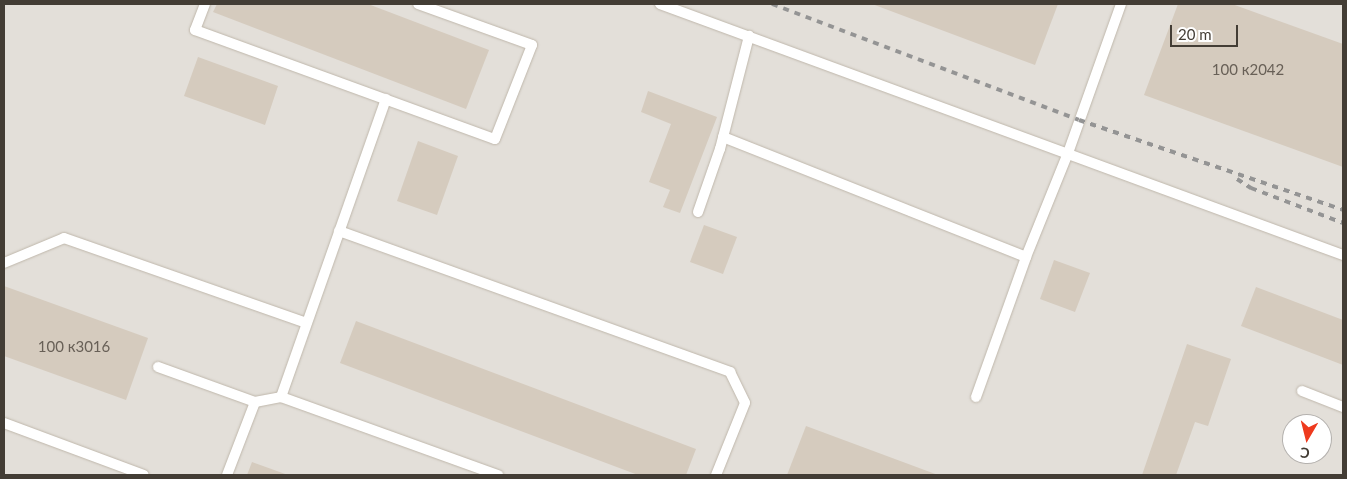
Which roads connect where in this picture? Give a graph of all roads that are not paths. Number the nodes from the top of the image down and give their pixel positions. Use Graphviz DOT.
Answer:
graph roads {
  1 [pos="205,4"];
  2 [pos="418,4"];
  3 [pos="660,4"];
  4 [pos="1121,4"];
  5 [pos="749,36"];
  6 [pos="386,99"];
  7 [pos="723,137"];
  8 [pos="1068,152"];
  9 [pos="698,212"];
  10 [pos="339,231"];
  11 [pos="1343,255"];
  12 [pos="1026,257"];
  13 [pos="4,264"];
  14 [pos="307,323"];
  15 [pos="158,367"];
  16 [pos="1302,391"];
  17 [pos="976,397"];
  18 [pos="281,398"];
  19 [pos="255,402"];
  20 [pos="1343,407"];
  21 [pos="4,423"];
  22 [pos="144,475"];
  23 [pos="227,475"];
  24 [pos="498,475"];
  25 [pos="716,475"];
  1 -- 6 [label="lane"];
  2 -- 6 [label="lane"];
  3 -- 5 [label="lane"];
  4 -- 8 [label="lane"];
  5 -- 7 [label="lane"];
  5 -- 8 [label="lane"];
  6 -- 10 [label="lane"];
  7 -- 9 [label="lane"];
  7 -- 12 [label="lane"];
  8 -- 11 [label="lane"];
  8 -- 12 [label="lane"];
  10 -- 14 [label="lane"];
  10 -- 25 [label="lane"];
  12 -- 17 [label="lane"];
  13 -- 14 [label="lane"];
  14 -- 18 [label="lane"];
  15 -- 19 [label="lane"];
  16 -- 20 [label="lane"];
  18 -- 19 [label="lane"];
  18 -- 24 [label="lane"];
  19 -- 23 [label="lane"];
  21 -- 22 [label="lane"];
}
